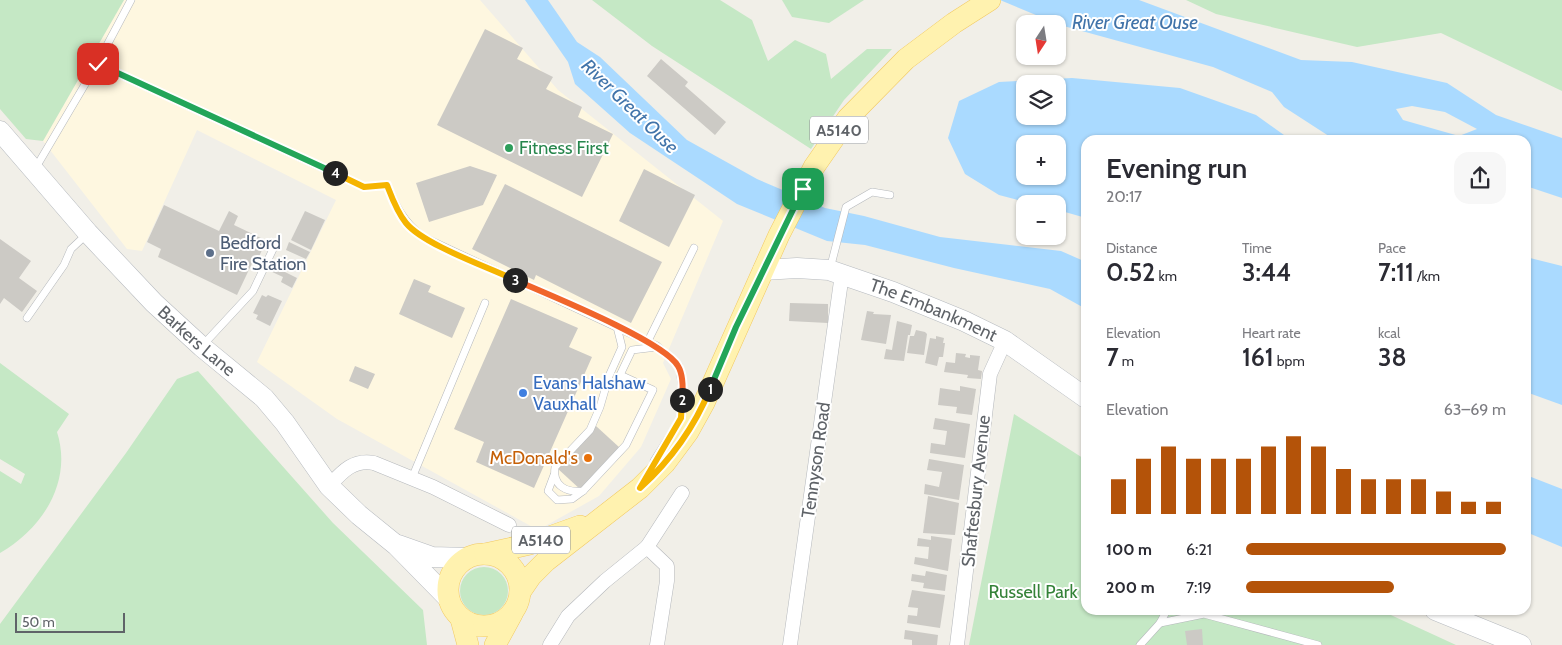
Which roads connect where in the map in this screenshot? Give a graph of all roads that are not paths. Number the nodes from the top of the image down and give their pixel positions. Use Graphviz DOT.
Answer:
graph roads {
  1 [pos="131,0"];
  2 [pos="990,0"];
  3 [pos="98,64"];
  4 [pos="0,131"];
  5 [pos="35,170"];
  6 [pos="890,195"];
  7 [pos="88,233"];
  8 [pos="275,245"];
  9 [pos="694,248"];
  10 [pos="763,270"];
  11 [pos="835,272"];
  12 [pos="485,303"];
  13 [pos="27,318"];
  14 [pos="618,327"];
  15 [pos="648,341"];
  16 [pos="1005,341"];
  17 [pos="657,346"];
  18 [pos="202,347"];
  19 [pos="1081,394"];
  20 [pos="554,475"];
  21 [pos="412,478"];
  22 [pos="329,486"];
  23 [pos="640,488"];
  24 [pos="583,491"];
  25 [pos="682,493"];
  26 [pos="597,519"];
  27 [pos="509,525"];
  28 [pos="396,545"];
  29 [pos="647,547"];
  30 [pos="475,556"];
  31 [pos="448,598"];
  32 [pos="517,602"];
  33 [pos="1165,615"];
  34 [pos="1199,615"];
  35 [pos="1208,615"];
  36 [pos="1447,615"];
  37 [pos="461,619"];
  38 [pos="1160,623"];
  39 [pos="468,645"];
  40 [pos="495,645"];
  41 [pos="550,645"];
  42 [pos="657,645"];
  43 [pos="790,645"];
  44 [pos="957,645"];
  45 [pos="1140,645"];
  46 [pos="1318,645"];
  47 [pos="1521,645"];
  1 -- 3 [label="lane"];
  2 -- 10 [label="main road, A5140"];
  3 -- 5 [label="lane"];
  3 -- 14 [label="lane"];
  4 -- 5 [label="street, Barkers Lane"];
  5 -- 7 [label="street, Barkers Lane"];
  6 -- 11 [label="lane"];
  7 -- 13 [label="lane"];
  7 -- 18 [label="street, Barkers Lane"];
  8 -- 18 [label="lane"];
  9 -- 15 [label="lane"];
  10 -- 11 [label="street, The Embankment"];
  10 -- 23 [label="main road, A5140"];
  11 -- 16 [label="street, The Embankment"];
  11 -- 43 [label="street, Tennyson Road"];
  12 -- 21 [label="lane"];
  14 -- 15 [label="lane"];
  14 -- 20 [label="lane"];
  15 -- 17 [label="lane"];
  16 -- 19 [label="street, The Embankment"];
  16 -- 44 [label="street, Shaftesbury Avenue"];
  17 -- 23 [label="lane"];
  17 -- 24 [label="lane"];
  18 -- 22 [label="street, Barkers Lane"];
  20 -- 24 [label="lane"];
  20 -- 24 [label="lane"];
  21 -- 22 [label="street"];
  21 -- 27 [label="street"];
  22 -- 28 [label="street, Barkers Lane"];
  23 -- 26 [label="main road, A5140"];
  25 -- 29 [label="street"];
  26 -- 30 [label="main road, A5140"];
  26 -- 32 [label="main road, A5140"];
  28 -- 30 [label="street, Barkers Lane"];
  28 -- 31 [label="street, Barkers Lane"];
  29 -- 41 [label="street"];
  29 -- 42 [label="street"];
  30 -- 31 [label="main road"];
  30 -- 32 [label="main road"];
  31 -- 37 [label="main road"];
  32 -- 37 [label="main road"];
  32 -- 40 [label="main road, A5140"];
  33 -- 38 [label="lane"];
  34 -- 38 [label="lane"];
  35 -- 46 [label="lane"];
  36 -- 47 [label="street"];
  37 -- 39 [label="main road"];
  38 -- 45 [label="lane"];
}
